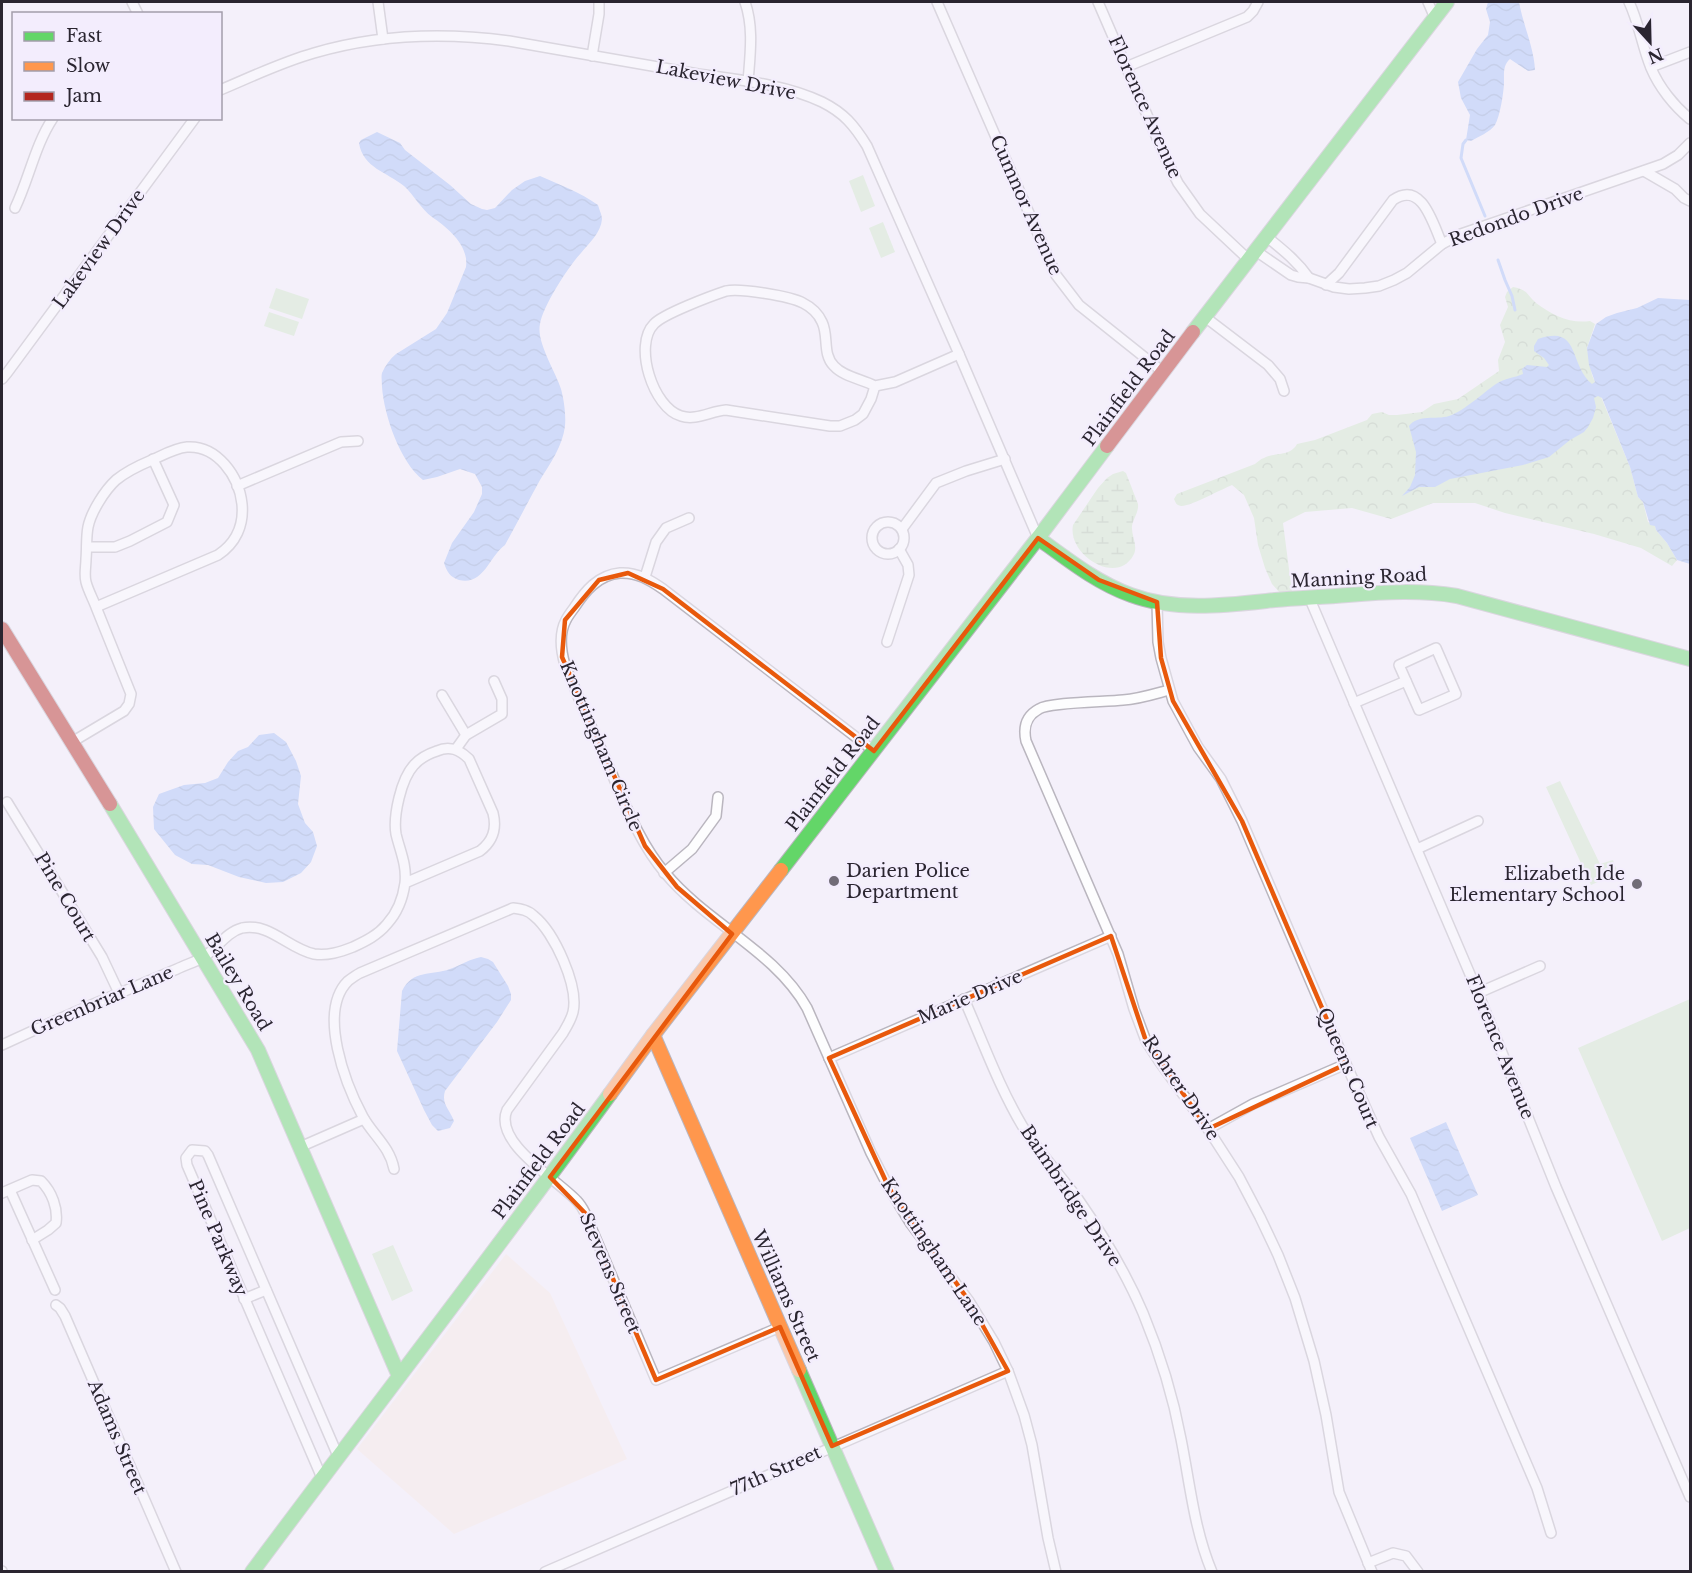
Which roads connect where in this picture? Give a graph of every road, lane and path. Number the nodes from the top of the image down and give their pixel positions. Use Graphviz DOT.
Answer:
graph roads {
  1 [pos="378,2"];
  2 [pos="599,2"];
  3 [pos="745,2"];
  4 [pos="937,2"];
  5 [pos="1098,2"];
  6 [pos="1258,2"];
  7 [pos="1428,2"];
  8 [pos="1448,2"];
  9 [pos="1629,2"];
  10 [pos="1435,18"];
  11 [pos="383,39"];
  12 [pos="1690,52"];
  13 [pos="592,56"];
  14 [pos="1126,67"];
  15 [pos="1651,67"];
  16 [pos="748,82"];
  17 [pos="222,89"];
  18 [pos="1690,119"];
  19 [pos="52,120"];
  20 [pos="194,120"];
  21 [pos="1690,143"];
  22 [pos="1644,171"];
  23 [pos="1690,201"];
  24 [pos="15,208"];
  25 [pos="1267,237"];
  26 [pos="1442,244"];
  27 [pos="1253,255"];
  28 [pos="1309,278"];
  29 [pos="1326,285"];
  30 [pos="1205,317"];
  31 [pos="959,354"];
  32 [pos="1163,372"];
  33 [pos="2,379"];
  34 [pos="875,386"];
  35 [pos="1284,391"];
  36 [pos="358,441"];
  37 [pos="153,459"];
  38 [pos="1005,459"];
  39 [pos="237,486"];
  40 [pos="689,518"];
  41 [pos="902,529"];
  42 [pos="1038,538"];
  43 [pos="87,547"];
  44 [pos="899,549"];
  45 [pos="645,577"];
  46 [pos="1309,597"];
  47 [pos="1157,602"];
  48 [pos="96,607"];
  49 [pos="3,633"];
  50 [pos="887,642"];
  51 [pos="1690,659"];
  52 [pos="495,681"];
  53 [pos="1406,681"];
  54 [pos="1169,690"];
  55 [pos="442,695"];
  56 [pos="1354,703"];
  57 [pos="466,735"];
  58 [pos="72,742"];
  59 [pos="456,749"];
  60 [pos="874,751"];
  61 [pos="718,797"];
  62 [pos="7,802"];
  63 [pos="1478,821"];
  64 [pos="1417,849"];
  65 [pos="664,873"];
  66 [pos="405,883"];
  67 [pos="732,934"];
  68 [pos="1111,936"];
  69 [pos="203,958"];
  70 [pos="1540,966"];
  71 [pos="119,993"];
  72 [pos="1478,993"];
  73 [pos="964,999"];
  74 [pos="653,1035"];
  75 [pos="2,1045"];
  76 [pos="829,1058"];
  77 [pos="1346,1064"];
  78 [pos="364,1119"];
  79 [pos="1208,1129"];
  80 [pos="300,1147"];
  81 [pos="394,1168"];
  82 [pos="550,1177"];
  83 [pos="6,1191"];
  84 [pos="32,1240"];
  85 [pos="55,1290"];
  86 [pos="266,1290"];
  87 [pos="244,1299"];
  88 [pos="56,1305"];
  89 [pos="780,1327"];
  90 [pos="1008,1371"];
  91 [pos="399,1376"];
  92 [pos="832,1446"];
  93 [pos="338,1456"];
  94 [pos="322,1478"];
  95 [pos="1690,1497"];
  96 [pos="1551,1533"];
  97 [pos="1370,1567"];
  98 [pos="176,1572"];
  99 [pos="252,1572"];
  100 [pos="545,1572"];
  101 [pos="886,1572"];
  102 [pos="1056,1572"];
  103 [pos="1212,1572"];
  104 [pos="1418,1572"];
  1 -- 11 [label="street"];
  2 -- 13 [label="street"];
  3 -- 16 [label="street"];
  4 -- 32 [label="street, Cumnor Avenue"];
  5 -- 14 [label="street, Florence Avenue"];
  6 -- 14 [label="street"];
  7 -- 10 [label="street"];
  8 -- 10 [label="street, Plainfield Road"];
  9 -- 15 [label="street"];
  10 -- 25 [label="street, Plainfield Road"];
  11 -- 13 [label="street, Lakeview Drive"];
  11 -- 17 [label="street, Lakeview Drive"];
  12 -- 15 [label="street"];
  13 -- 16 [label="street, Lakeview Drive"];
  14 -- 27 [label="street, Florence Avenue"];
  15 -- 18 [label="street"];
  16 -- 31 [label="street, Lakeview Drive"];
  19 -- 24 [label="street"];
  20 -- 33 [label="street, Lakeview Drive"];
  21 -- 22 [label="street, Redondo Drive"];
  22 -- 23 [label="street"];
  22 -- 26 [label="street, Redondo Drive"];
  25 -- 27 [label="street, Plainfield Road"];
  25 -- 28 [label="street, Redondo Drive"];
  26 -- 29 [label="street, Redondo Drive"];
  26 -- 29 [label="street"];
  27 -- 28 [label="street, Redondo Drive"];
  27 -- 30 [label="street, Plainfield Road"];
  28 -- 29 [label="street, Redondo Drive"];
  30 -- 32 [label="street, Plainfield Road"];
  30 -- 35 [label="street"];
  31 -- 34 [label="street"];
  31 -- 38 [label="street, Lakeview Drive"];
  32 -- 42 [label="street, Plainfield Road"];
  34 -- 34 [label="street"];
  36 -- 39 [label="street"];
  37 -- 39 [label="street"];
  37 -- 43 [label="street"];
  37 -- 43 [label="street"];
  38 -- 41 [label="street"];
  38 -- 42 [label="street, Lakeview Drive"];
  39 -- 48 [label="street"];
  40 -- 45 [label="street"];
  41 -- 44 [label="street"];
  41 -- 44 [label="street"];
  42 -- 47 [label="street, Manning Road"];
  42 -- 60 [label="street, Plainfield Road"];
  43 -- 48 [label="street"];
  44 -- 50 [label="street"];
  45 -- 60 [label="street, Knottingham Circle"];
  45 -- 65 [label="street, Knottingham Circle"];
  46 -- 47 [label="street, Manning Road"];
  46 -- 51 [label="street, Manning Road"];
  46 -- 56 [label="street, Florence Avenue"];
  47 -- 54 [label="street, Queens Court"];
  48 -- 58 [label="street"];
  49 -- 58 [label="street, Bailey Road"];
  52 -- 57 [label="street"];
  53 -- 53 [label="street"];
  53 -- 56 [label="street"];
  54 -- 68 [label="street, Rohrer Drive"];
  54 -- 77 [label="street, Queens Court"];
  55 -- 57 [label="street"];
  56 -- 64 [label="street, Florence Avenue"];
  57 -- 59 [label="street"];
  58 -- 69 [label="street, Bailey Road"];
  59 -- 66 [label="street"];
  59 -- 66 [label="street"];
  60 -- 67 [label="street, Plainfield Road"];
  61 -- 65 [label="street"];
  62 -- 71 [label="street, Pine Court"];
  63 -- 64 [label="street"];
  64 -- 72 [label="street, Florence Avenue"];
  65 -- 67 [label="street, Knottingham Circle"];
  66 -- 69 [label="street, Greenbriar Lane"];
  67 -- 74 [label="street, Plainfield Road"];
  67 -- 76 [label="street, Knottingham Lane"];
  68 -- 73 [label="street, Marie Drive"];
  68 -- 79 [label="street, Rohrer Drive"];
  69 -- 71 [label="street, Greenbriar Lane"];
  69 -- 80 [label="street, Bailey Road"];
  70 -- 72 [label="street"];
  71 -- 75 [label="street, Greenbriar Lane"];
  72 -- 95 [label="street, Florence Avenue"];
  73 -- 76 [label="street, Marie Drive"];
  73 -- 103 [label="street, Baimbridge Drive"];
  74 -- 82 [label="street, Plainfield Road"];
  74 -- 89 [label="street, Williams Street"];
  76 -- 90 [label="street, Knottingham Lane"];
  77 -- 79 [label="street"];
  77 -- 96 [label="street, Queens Court"];
  78 -- 80 [label="street"];
  78 -- 81 [label="street"];
  78 -- 82 [label="street, Stevens Street"];
  79 -- 97 [label="street, Rohrer Drive"];
  80 -- 91 [label="street, Bailey Road"];
  82 -- 89 [label="street, Stevens Street"];
  82 -- 91 [label="street, Plainfield Road"];
  83 -- 84 [label="street"];
  83 -- 84 [label="street"];
  84 -- 85 [label="street"];
  86 -- 87 [label="street"];
  86 -- 87 [label="street, Pine Parkway"];
  86 -- 93 [label="street, Pine Parkway"];
  87 -- 94 [label="street, Pine Parkway"];
  88 -- 98 [label="street, Adams Street"];
  89 -- 92 [label="street, Williams Street"];
  90 -- 92 [label="street, 77th Street"];
  90 -- 102 [label="street, Knottingham Lane"];
  91 -- 93 [label="street, Plainfield Road"];
  92 -- 100 [label="street, 77th Street"];
  92 -- 101 [label="street, Williams Street"];
  93 -- 94 [label="street, Plainfield Road"];
  94 -- 99 [label="street, Plainfield Road"];
  97 -- 104 [label="street, Rohrer Drive"];
}
